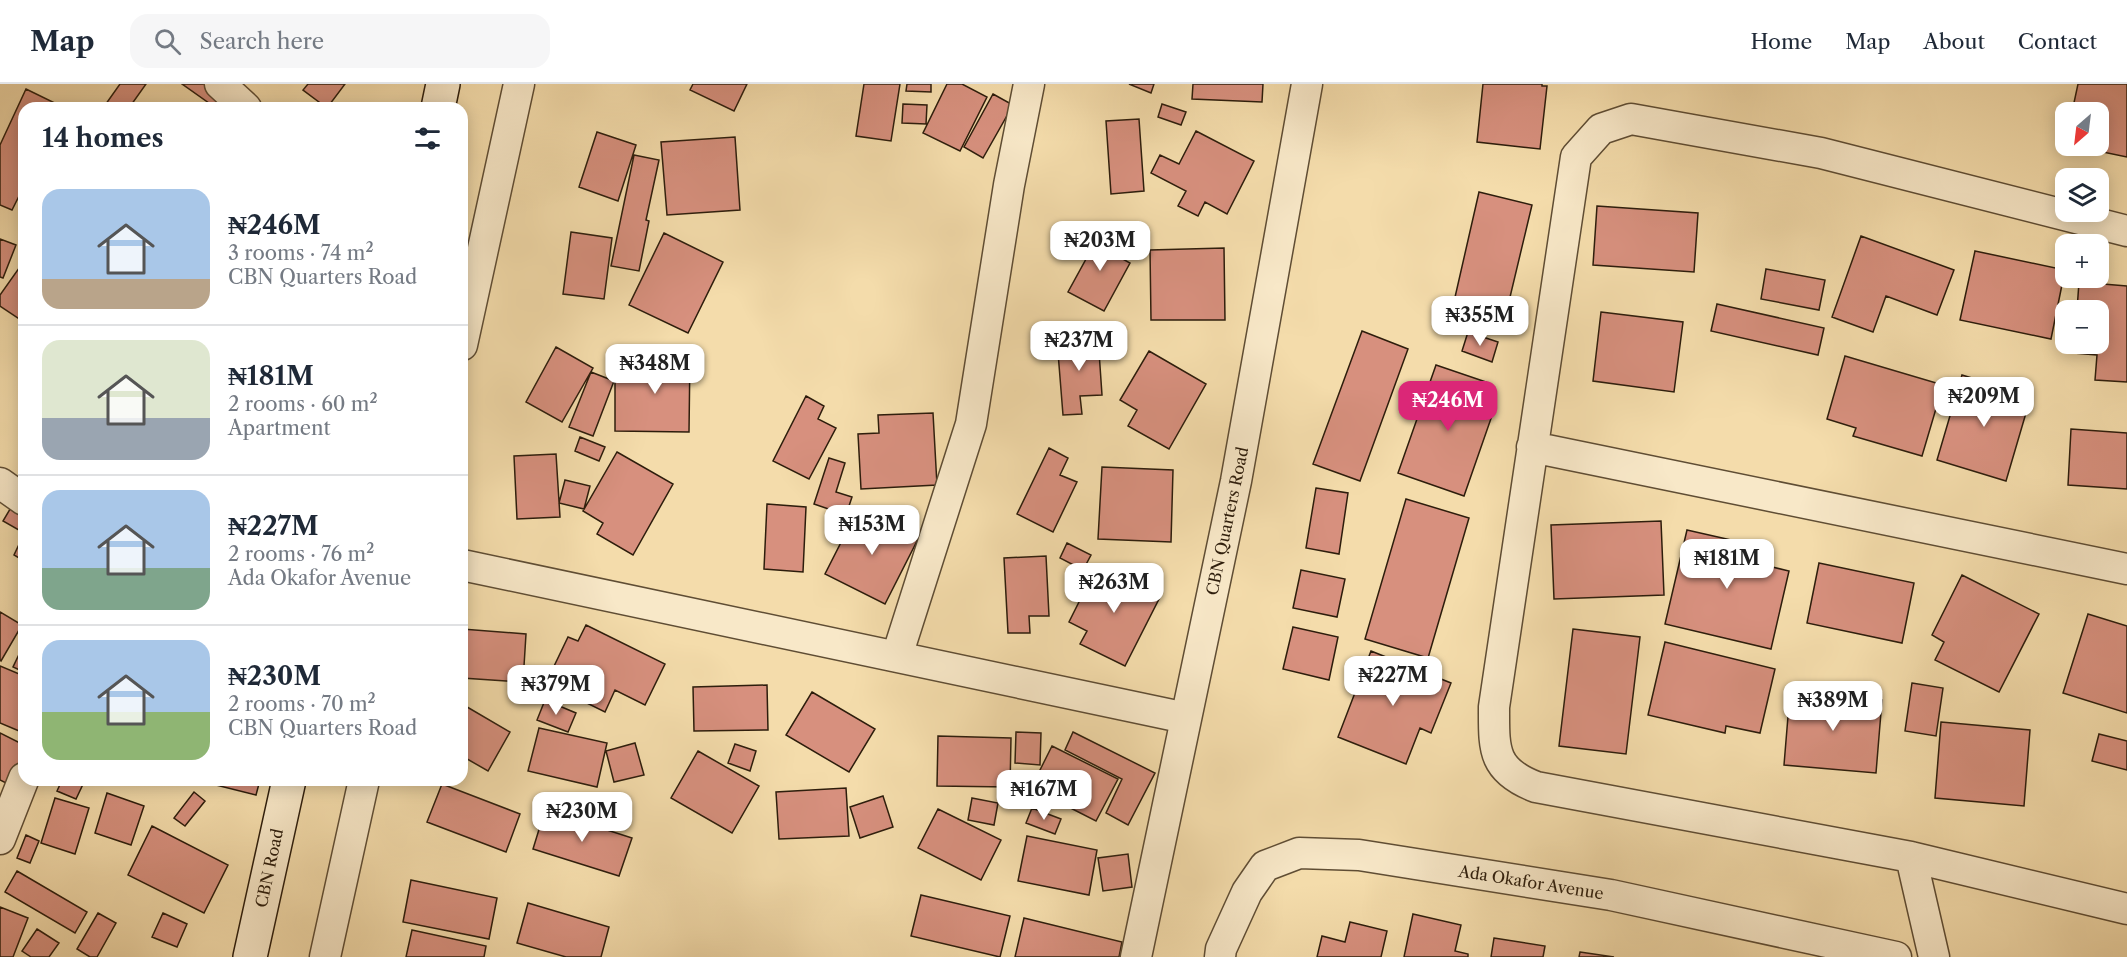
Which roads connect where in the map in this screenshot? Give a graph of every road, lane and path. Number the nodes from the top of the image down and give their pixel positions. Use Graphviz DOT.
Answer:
graph roads {
  1 [pos="220,84"];
  2 [pos="443,84"];
  3 [pos="519,84"];
  4 [pos="1029,84"];
  5 [pos="1307,84"];
  6 [pos="240,102"];
  7 [pos="439,102"];
  8 [pos="2127,231"];
  9 [pos="468,318"];
  10 [pos="1532,447"];
  11 [pos="0,483"];
  12 [pos="18,496"];
  13 [pos="468,566"];
  14 [pos="2127,569"];
  15 [pos="897,656"];
  16 [pos="1186,718"];
  17 [pos="21,786"];
  18 [pos="288,786"];
  19 [pos="363,786"];
  20 [pos="0,839"];
  21 [pos="1911,857"];
  22 [pos="2127,909"];
  23 [pos="250,957"];
  24 [pos="325,957"];
  25 [pos="1136,957"];
  26 [pos="1220,957"];
  27 [pos="1896,957"];
  28 [pos="1934,957"];
  1 -- 6 [label="street"];
  2 -- 7 [label="main road"];
  3 -- 9 [label="street"];
  4 -- 15 [label="street"];
  5 -- 16 [label="street, CBN Quarters Road"];
  8 -- 10 [label="street"];
  10 -- 14 [label="street"];
  10 -- 21 [label="street"];
  11 -- 12 [label="street"];
  13 -- 15 [label="street"];
  15 -- 16 [label="street"];
  16 -- 25 [label="street, CBN Quarters Road"];
  17 -- 20 [label="street"];
  18 -- 23 [label="main road, CBN Road"];
  19 -- 24 [label="street"];
  21 -- 22 [label="street"];
  21 -- 28 [label="street"];
  26 -- 27 [label="street, Ada Okafor Avenue"];
}
